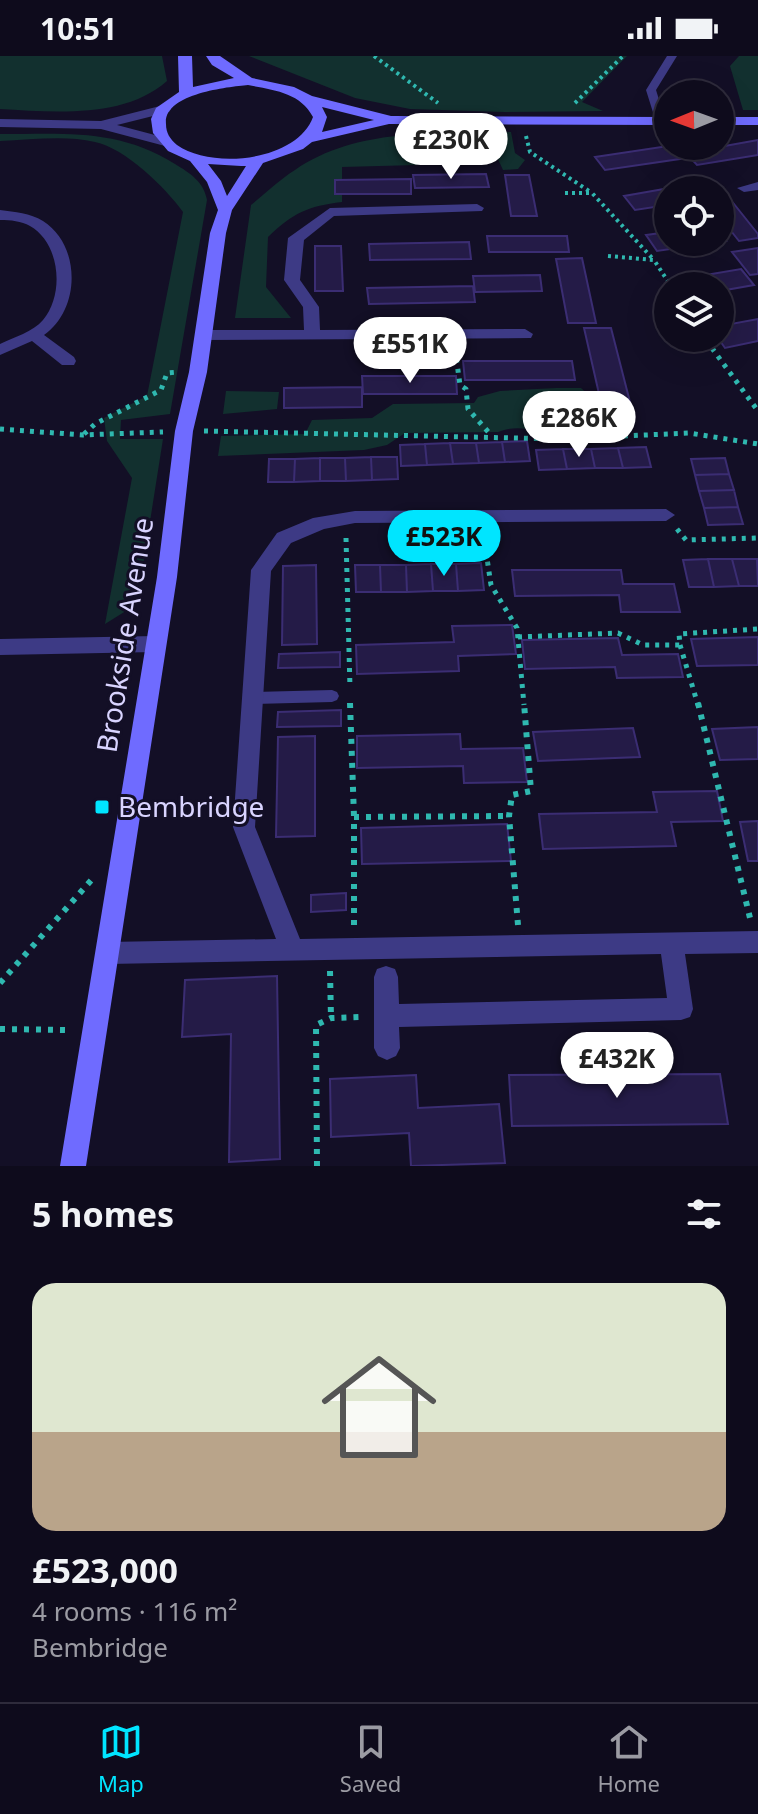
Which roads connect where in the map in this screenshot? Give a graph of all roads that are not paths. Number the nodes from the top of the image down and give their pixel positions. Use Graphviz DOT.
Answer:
graph roads {
  1 [pos="185,56"];
  2 [pos="213,56"];
  3 [pos="672,56"];
  4 [pos="657,80"];
  5 [pos="248,81"];
  6 [pos="186,93"];
  7 [pos="310,100"];
  8 [pos="164,109"];
  9 [pos="391,120"];
  10 [pos="734,121"];
  11 [pos="758,121"];
  12 [pos="654,122"];
  13 [pos="0,123"];
  14 [pos="101,125"];
  15 [pos="312,138"];
  16 [pos="165,142"];
  17 [pos="196,159"];
  18 [pos="256,162"];
  19 [pos="477,208"];
  20 [pos="225,210"];
  21 [pos="0,215"];
  22 [pos="33,334"];
  23 [pos="525,334"];
  24 [pos="204,335"];
  25 [pos="312,336"];
  26 [pos="0,350"];
  27 [pos="68,361"];
  28 [pos="666,515"];
  29 [pos="155,644"];
  30 [pos="0,647"];
  31 [pos="332,696"];
  32 [pos="252,698"];
  33 [pos="757,942"];
  34 [pos="671,943"];
  35 [pos="293,951"];
  36 [pos="108,953"];
  37 [pos="386,977"];
  38 [pos="387,1016"];
  39 [pos="387,1048"];
  40 [pos="73,1166"];
  1 -- 6 [label="street"];
  2 -- 5 [label="street"];
  3 -- 4 [label="lane"];
  5 -- 6 [label="street"];
  5 -- 7 [label="street"];
  6 -- 8 [label="street"];
  7 -- 9 [label="street"];
  7 -- 15 [label="street"];
  8 -- 14 [label="street"];
  8 -- 16 [label="street"];
  9 -- 12 [label="street"];
  9 -- 15 [label="street"];
  10 -- 11 [label="street"];
  13 -- 14 [label="street"];
  14 -- 16 [label="street"];
  15 -- 18 [label="street"];
  16 -- 17 [label="street"];
  17 -- 18 [label="street"];
  17 -- 20 [label="street"];
  18 -- 20 [label="street, Brookside Avenue"];
  19 -- 25 [label="street"];
  20 -- 24 [label="street, Brookside Avenue"];
  21 -- 22 [label="street"];
  22 -- 26 [label="street"];
  22 -- 27 [label="street"];
  23 -- 25 [label="street"];
  24 -- 25 [label="street"];
  24 -- 29 [label="street, Brookside Avenue"];
  28 -- 32 [label="street"];
  29 -- 30 [label="street"];
  29 -- 36 [label="street, Brookside Avenue"];
  31 -- 32 [label="lane"];
  32 -- 35 [label="street"];
  33 -- 34 [label="street"];
  34 -- 35 [label="street"];
  34 -- 38 [label="street"];
  35 -- 36 [label="street"];
  36 -- 40 [label="street, Brookside Avenue"];
  37 -- 38 [label="street"];
  38 -- 39 [label="street"];
}
